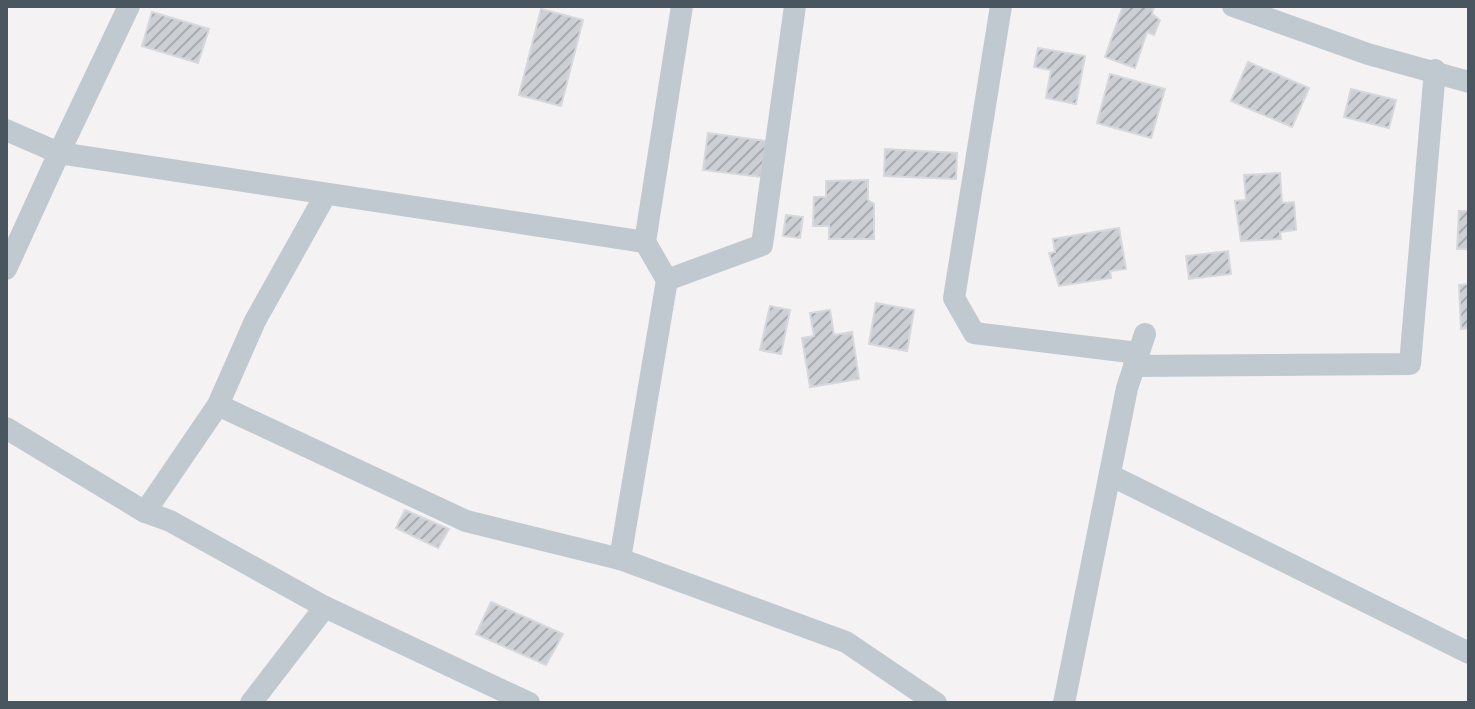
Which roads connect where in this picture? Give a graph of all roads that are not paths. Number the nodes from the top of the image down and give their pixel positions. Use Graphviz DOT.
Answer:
graph roads {
  1 [pos="129,6"];
  2 [pos="682,6"];
  3 [pos="795,6"];
  4 [pos="1001,6"];
  5 [pos="1233,6"];
  6 [pos="1435,70"];
  7 [pos="1469,82"];
  8 [pos="6,130"];
  9 [pos="59,153"];
  10 [pos="326,194"];
  11 [pos="645,242"];
  12 [pos="6,269"];
  13 [pos="667,280"];
  14 [pos="1139,351"];
  15 [pos="218,405"];
  16 [pos="6,428"];
  17 [pos="1110,475"];
  18 [pos="145,512"];
  19 [pos="620,559"];
  20 [pos="325,607"];
  21 [pos="1469,653"];
  22 [pos="520,701"];
  23 [pos="251,703"];
  24 [pos="936,703"];
  25 [pos="1064,703"];
  1 -- 9 [label="street"];
  2 -- 11 [label="street"];
  3 -- 13 [label="street"];
  4 -- 14 [label="street"];
  5 -- 6 [label="street"];
  6 -- 7 [label="street"];
  6 -- 14 [label="street"];
  8 -- 9 [label="street"];
  9 -- 10 [label="street"];
  9 -- 12 [label="street"];
  10 -- 11 [label="street"];
  10 -- 15 [label="street"];
  11 -- 13 [label="street"];
  13 -- 19 [label="street"];
  14 -- 17 [label="street"];
  15 -- 18 [label="street"];
  15 -- 19 [label="street"];
  16 -- 18 [label="street"];
  17 -- 21 [label="street"];
  17 -- 25 [label="street"];
  18 -- 20 [label="street"];
  19 -- 24 [label="street"];
  20 -- 22 [label="street"];
  20 -- 23 [label="street"];
}
